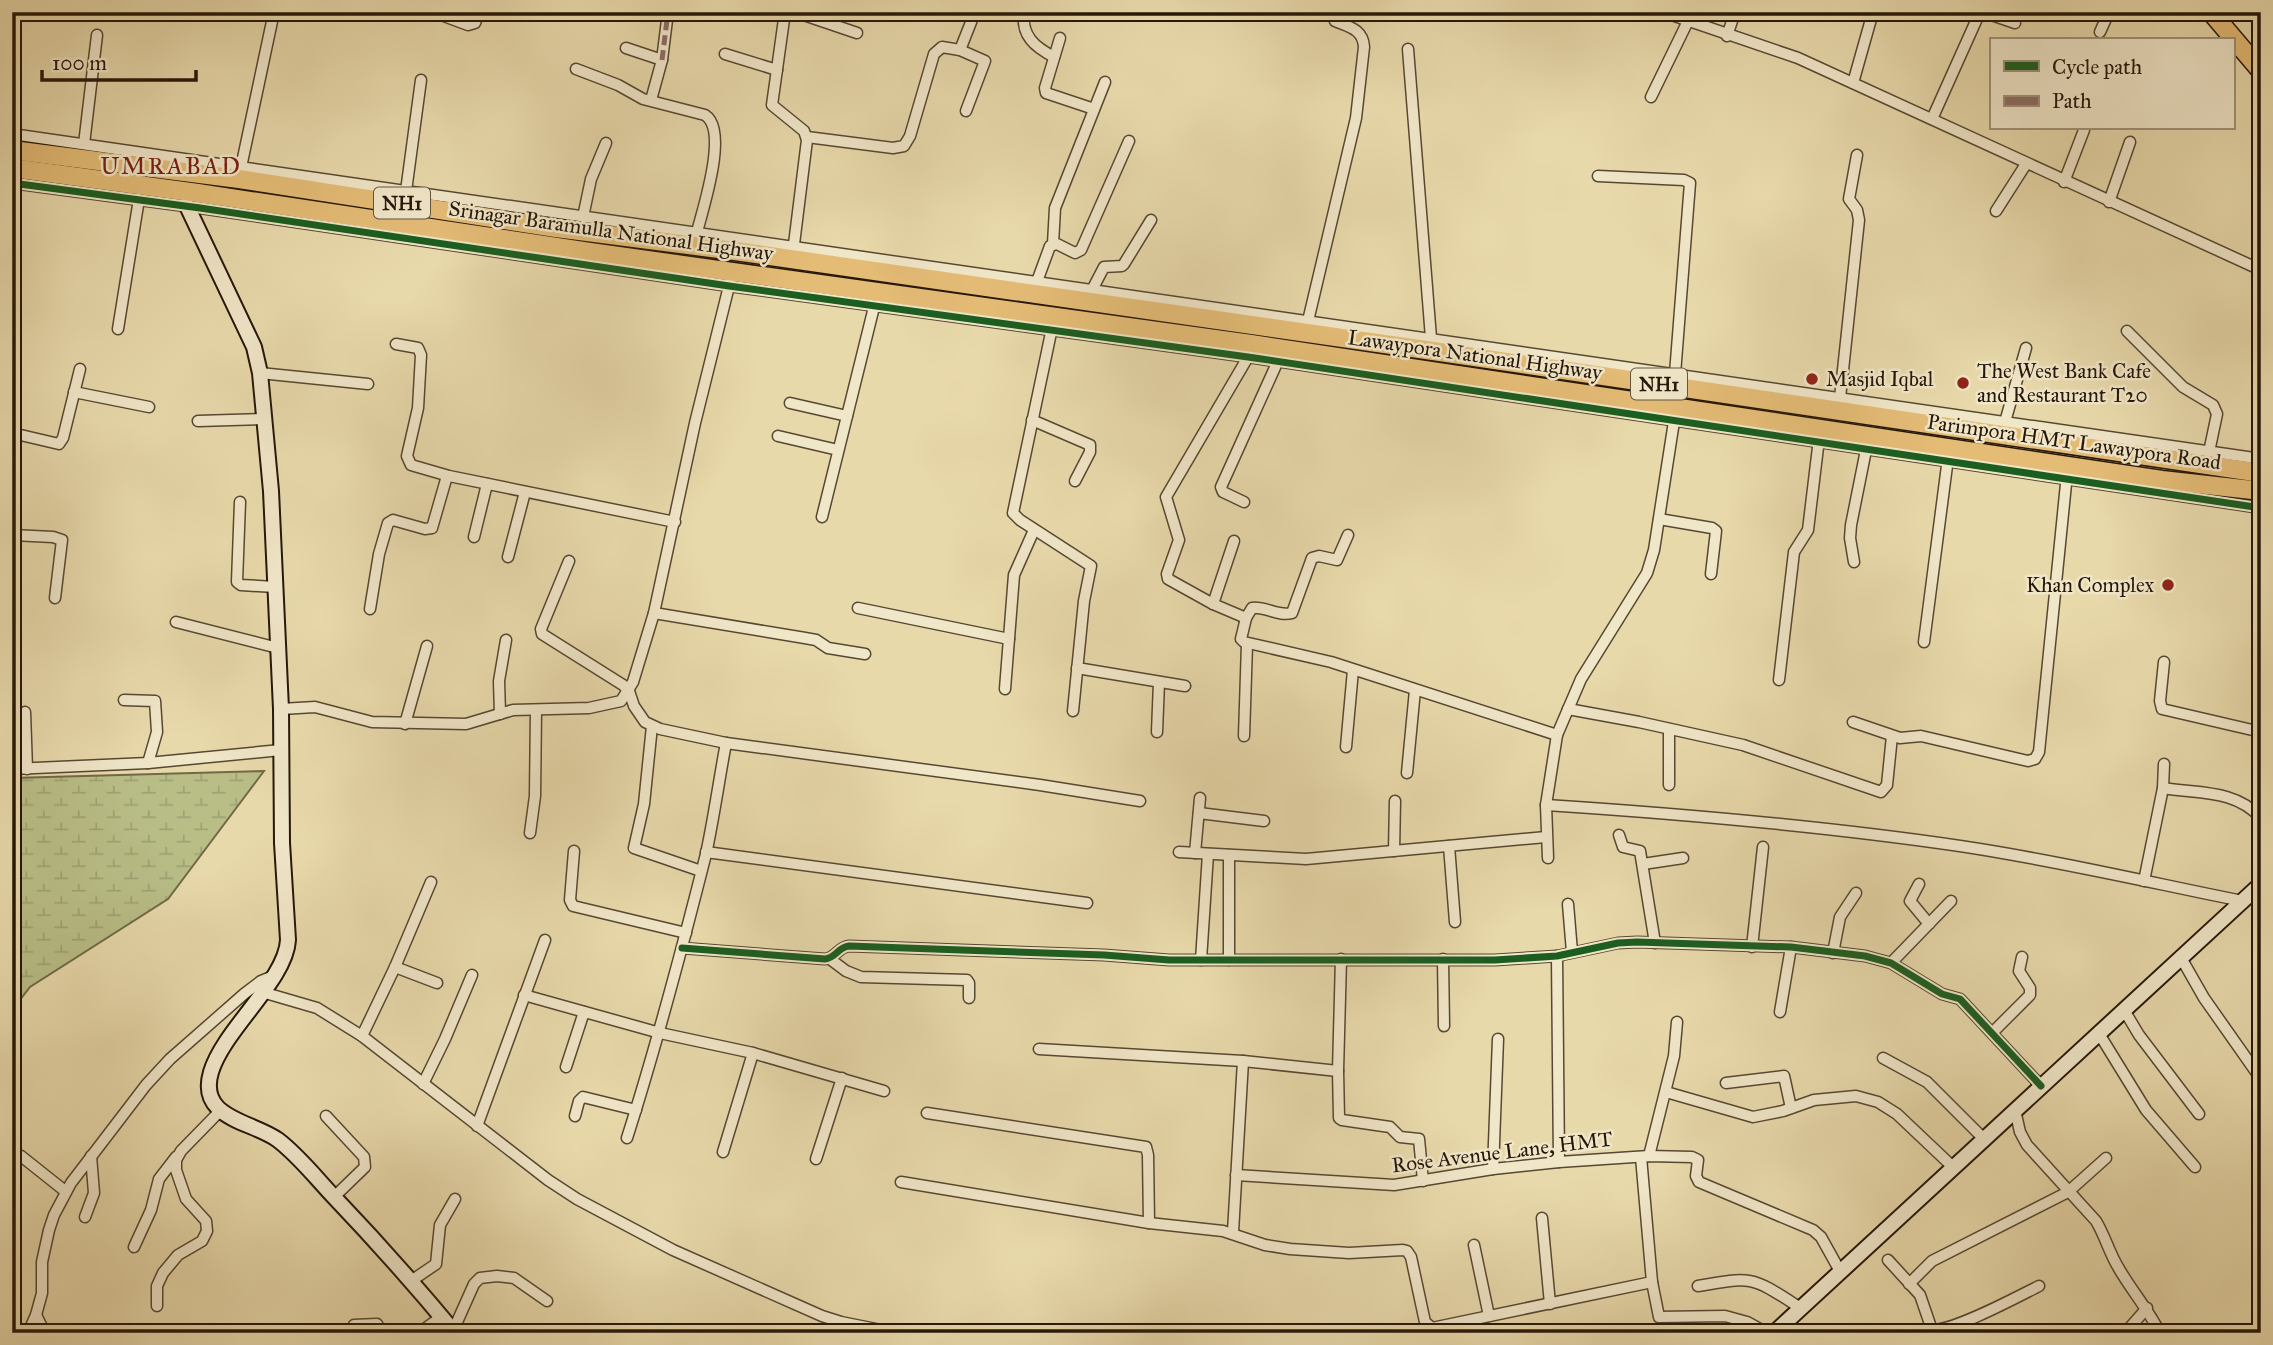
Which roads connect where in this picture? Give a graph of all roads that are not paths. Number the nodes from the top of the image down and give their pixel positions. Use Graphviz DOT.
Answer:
graph roads {
  1 [pos="274,12"];
  2 [pos="433,12"];
  3 [pos="479,12"];
  4 [pos="668,12"];
  5 [pos="785,12"];
  6 [pos="796,12"];
  7 [pos="975,12"];
  8 [pos="1024,12"];
  9 [pos="1663,12"];
  10 [pos="1735,12"];
  11 [pos="1873,12"];
  12 [pos="1981,12"];
  13 [pos="2109,12"];
  14 [pos="2211,12"];
  15 [pos="1335,21"];
  16 [pos="1688,21"];
  17 [pos="2015,23"];
  18 [pos="2100,32"];
  19 [pos="857,33"];
  20 [pos="97,35"];
  21 [pos="1727,36"];
  22 [pos="1060,38"];
  23 [pos="2233,38"];
  24 [pos="2234,39"];
  25 [pos="626,48"];
  26 [pos="1408,49"];
  27 [pos="960,50"];
  28 [pos="725,54"];
  29 [pos="1054,57"];
  30 [pos="662,60"];
  31 [pos="576,69"];
  32 [pos="777,70"];
  33 [pos="2261,71"];
  34 [pos="421,80"];
  35 [pos="1105,82"];
  36 [pos="1853,83"];
  37 [pos="1651,97"];
  38 [pos="651,100"];
  39 [pos="1094,109"];
  40 [pos="966,111"];
  41 [pos="1932,120"];
  42 [pos="2084,130"];
  43 [pos="12,134"];
  44 [pos="807,137"];
  45 [pos="1129,141"];
  46 [pos="2130,142"];
  47 [pos="606,143"];
  48 [pos="84,144"];
  49 [pos="12,150"];
  50 [pos="1857,155"];
  51 [pos="2026,164"];
  52 [pos="12,168"];
  53 [pos="240,173"];
  54 [pos="1598,176"];
  55 [pos="2064,182"];
  56 [pos="12,183"];
  57 [pos="405,191"];
  58 [pos="139,199"];
  59 [pos="2109,202"];
  60 [pos="187,206"];
  61 [pos="1996,211"];
  62 [pos="583,217"];
  63 [pos="1151,220"];
  64 [pos="382,228"];
  65 [pos="697,232"];
  66 [pos="1053,244"];
  67 [pos="793,253"];
  68 [pos="2261,270"];
  69 [pos="731,279"];
  70 [pos="1035,288"];
  71 [pos="1092,290"];
  72 [pos="874,307"];
  73 [pos="1053,325"];
  74 [pos="1312,328"];
  75 [pos="118,329"];
  76 [pos="2127,331"];
  77 [pos="1107,332"];
  78 [pos="1431,338"];
  79 [pos="396,344"];
  80 [pos="2026,348"];
  81 [pos="1313,354"];
  82 [pos="1248,358"];
  83 [pos="1277,363"];
  84 [pos="80,369"];
  85 [pos="260,373"];
  86 [pos="1675,374"];
  87 [pos="368,384"];
  88 [pos="74,392"];
  89 [pos="1840,398"];
  90 [pos="790,403"];
  91 [pos="149,407"];
  92 [pos="1675,415"];
  93 [pos="847,416"];
  94 [pos="264,419"];
  95 [pos="1032,420"];
  96 [pos="198,421"];
  97 [pos="2005,422"];
  98 [pos="12,433"];
  99 [pos="1819,435"];
  100 [pos="778,436"];
  101 [pos="1880,437"];
  102 [pos="838,450"];
  103 [pos="1866,450"];
  104 [pos="2209,452"];
  105 [pos="1948,455"];
  106 [pos="2261,459"];
  107 [pos="2067,473"];
  108 [pos="2261,473"];
  109 [pos="447,476"];
  110 [pos="1075,481"];
  111 [pos="487,484"];
  112 [pos="2261,491"];
  113 [pos="525,492"];
  114 [pos="240,502"];
  115 [pos="1244,502"];
  116 [pos="2261,508"];
  117 [pos="822,516"];
  118 [pos="1659,519"];
  119 [pos="675,522"];
  120 [pos="1034,530"];
  121 [pos="12,535"];
  122 [pos="1348,535"];
  123 [pos="474,537"];
  124 [pos="1234,541"];
  125 [pos="508,557"];
  126 [pos="569,561"];
  127 [pos="1854,562"];
  128 [pos="1711,574"];
  129 [pos="275,587"];
  130 [pos="55,598"];
  131 [pos="1213,604"];
  132 [pos="858,608"];
  133 [pos="370,609"];
  134 [pos="654,613"];
  135 [pos="1246,618"];
  136 [pos="176,622"];
  137 [pos="1009,639"];
  138 [pos="506,640"];
  139 [pos="1924,642"];
  140 [pos="1247,644"];
  141 [pos="426,646"];
  142 [pos="278,648"];
  143 [pos="865,654"];
  144 [pos="2164,662"];
  145 [pos="1077,668"];
  146 [pos="1353,670"];
  147 [pos="1779,680"];
  148 [pos="1159,682"];
  149 [pos="1185,687"];
  150 [pos="1005,689"];
  151 [pos="1415,690"];
  152 [pos="629,691"];
  153 [pos="124,700"];
  154 [pos="281,709"];
  155 [pos="1568,709"];
  156 [pos="536,710"];
  157 [pos="1073,711"];
  158 [pos="25,712"];
  159 [pos="500,714"];
  160 [pos="1853,722"];
  161 [pos="405,723"];
  162 [pos="652,726"];
  163 [pos="1669,729"];
  164 [pos="1157,732"];
  165 [pos="2261,732"];
  166 [pos="1244,736"];
  167 [pos="1557,736"];
  168 [pos="1892,736"];
  169 [pos="726,743"];
  170 [pos="1346,747"];
  171 [pos="281,750"];
  172 [pos="148,763"];
  173 [pos="2164,764"];
  174 [pos="12,769"];
  175 [pos="27,769"];
  176 [pos="1407,773"];
  177 [pos="1669,785"];
  178 [pos="2163,788"];
  179 [pos="1200,798"];
  180 [pos="1140,801"];
  181 [pos="1395,801"];
  182 [pos="1546,805"];
  183 [pos="1199,813"];
  184 [pos="2261,818"];
  185 [pos="1264,821"];
  186 [pos="530,833"];
  187 [pos="1619,835"];
  188 [pos="1546,837"];
  189 [pos="1449,846"];
  190 [pos="1763,847"];
  191 [pos="574,851"];
  192 [pos="1394,851"];
  193 [pos="706,852"];
  194 [pos="1179,852"];
  195 [pos="1195,853"];
  196 [pos="1208,854"];
  197 [pos="1229,855"];
  198 [pos="1548,858"];
  199 [pos="1683,858"];
  200 [pos="1643,864"];
  201 [pos="701,871"];
  202 [pos="2144,881"];
  203 [pos="431,882"];
  204 [pos="1919,884"];
  205 [pos="2261,884"];
  206 [pos="1856,893"];
  207 [pos="1951,901"];
  208 [pos="2242,901"];
  209 [pos="1087,903"];
  210 [pos="1568,904"];
  211 [pos="1455,922"];
  212 [pos="1929,924"];
  213 [pos="686,933"];
  214 [pos="545,940"];
  215 [pos="1655,943"];
  216 [pos="1752,947"];
  217 [pos="1791,947"];
  218 [pos="682,948"];
  219 [pos="1572,952"];
  220 [pos="1833,953"];
  221 [pos="1556,956"];
  222 [pos="2180,956"];
  223 [pos="2022,957"];
  224 [pos="830,959"];
  225 [pos="1341,959"];
  226 [pos="1229,960"];
  227 [pos="1443,960"];
  228 [pos="1201,961"];
  229 [pos="1891,963"];
  230 [pos="395,967"];
  231 [pos="472,975"];
  232 [pos="273,976"];
  233 [pos="437,984"];
  234 [pos="262,992"];
  235 [pos="524,995"];
  236 [pos="969,998"];
  237 [pos="2124,1010"];
  238 [pos="584,1012"];
  239 [pos="1780,1012"];
  240 [pos="1677,1022"];
  241 [pos="1444,1026"];
  242 [pos="2098,1032"];
  243 [pos="660,1033"];
  244 [pos="1992,1033"];
  245 [pos="362,1036"];
  246 [pos="1498,1039"];
  247 [pos="1039,1049"];
  248 [pos="754,1053"];
  249 [pos="1883,1058"];
  250 [pos="1243,1061"];
  251 [pos="566,1067"];
  252 [pos="1338,1071"];
  253 [pos="842,1078"];
  254 [pos="2261,1079"];
  255 [pos="1726,1083"];
  256 [pos="423,1084"];
  257 [pos="2041,1086"];
  258 [pos="884,1091"];
  259 [pos="1666,1092"];
  260 [pos="1791,1108"];
  261 [pos="636,1110"];
  262 [pos="2015,1110"];
  263 [pos="220,1111"];
  264 [pos="927,1113"];
  265 [pos="2199,1114"];
  266 [pos="326,1116"];
  267 [pos="575,1116"];
  268 [pos="477,1126"];
  269 [pos="627,1138"];
  270 [pos="1984,1139"];
  271 [pos="723,1152"];
  272 [pos="178,1155"];
  273 [pos="21,1156"];
  274 [pos="90,1156"];
  275 [pos="1645,1156"];
  276 [pos="2106,1158"];
  277 [pos="817,1159"];
  278 [pos="1559,1162"];
  279 [pos="2196,1167"];
  280 [pos="1954,1168"];
  281 [pos="1493,1169"];
  282 [pos="1236,1175"];
  283 [pos="1423,1181"];
  284 [pos="901,1182"];
  285 [pos="65,1191"];
  286 [pos="2068,1192"];
  287 [pos="334,1197"];
  288 [pos="455,1199"];
  289 [pos="85,1217"];
  290 [pos="1542,1218"];
  291 [pos="1149,1223"];
  292 [pos="1233,1232"];
  293 [pos="1474,1245"];
  294 [pos="134,1247"];
  295 [pos="1888,1260"];
  296 [pos="1841,1273"];
  297 [pos="411,1281"];
  298 [pos="1652,1282"];
  299 [pos="1909,1284"];
  300 [pos="1699,1286"];
  301 [pos="2039,1286"];
  302 [pos="547,1301"];
  303 [pos="1550,1304"];
  304 [pos="157,1306"];
  305 [pos="1799,1307"];
  306 [pos="2147,1308"];
  307 [pos="36,1314"];
  308 [pos="1489,1316"];
  309 [pos="442,1317"];
  310 [pos="354,1325"];
  311 [pos="454,1332"];
  312 [pos="28,1333"];
  313 [pos="45,1333"];
  314 [pos="382,1333"];
  315 [pos="419,1333"];
  316 [pos="896,1333"];
  317 [pos="1767,1333"];
  318 [pos="1774,1333"];
  319 [pos="2125,1333"];
  320 [pos="2160,1333"];
  1 -- 53 [label="street"];
  2 -- 3 [label="street"];
  4 -- 30 [label="street"];
  5 -- 32 [label="street"];
  6 -- 19 [label="street"];
  7 -- 27 [label="street"];
  8 -- 29 [label="street"];
  9 -- 16 [label="street"];
  10 -- 21 [label="street"];
  11 -- 36 [label="street"];
  12 -- 17 [label="street"];
  12 -- 41 [label="street"];
  13 -- 18 [label="street"];
  14 -- 23 [label="highway"];
  15 -- 74 [label="street"];
  16 -- 21 [label="street"];
  16 -- 37 [label="street"];
  20 -- 48 [label="street"];
  21 -- 36 [label="street"];
  22 -- 29 [label="street"];
  24 -- 33 [label="highway"];
  25 -- 30 [label="street"];
  26 -- 78 [label="street"];
  27 -- 40 [label="street"];
  27 -- 44 [label="street"];
  28 -- 32 [label="street"];
  29 -- 39 [label="street"];
  30 -- 38 [label="street"];
  31 -- 38 [label="street"];
  32 -- 44 [label="street"];
  34 -- 57 [label="street"];
  35 -- 39 [label="street"];
  36 -- 41 [label="street"];
  38 -- 65 [label="street"];
  39 -- 66 [label="street"];
  41 -- 51 [label="street"];
  42 -- 55 [label="street"];
  43 -- 48 [label="street"];
  44 -- 67 [label="street"];
  45 -- 66 [label="street"];
  46 -- 59 [label="street"];
  47 -- 62 [label="street"];
  48 -- 53 [label="street"];
  49 -- 53 [label="highway, NH1"];
  50 -- 89 [label="street"];
  51 -- 55 [label="street"];
  51 -- 61 [label="street"];
  52 -- 64 [label="highway, Srinagar Baramulla National Highway / NH1"];
  53 -- 57 [label="street"];
  53 -- 67 [label="highway, NH1"];
  54 -- 86 [label="street"];
  55 -- 59 [label="street"];
  56 -- 58 [label="street"];
  57 -- 62 [label="street"];
  58 -- 60 [label="street"];
  58 -- 75 [label="street"];
  59 -- 68 [label="street"];
  60 -- 64 [label="street"];
  60 -- 85 [label="street"];
  62 -- 65 [label="street"];
  63 -- 71 [label="street"];
  64 -- 69 [label="highway, Srinagar Baramulla National Highway / NH1"];
  65 -- 67 [label="street"];
  66 -- 70 [label="street"];
  67 -- 70 [label="highway, NH1"];
  69 -- 72 [label="street"];
  69 -- 73 [label="highway, Srinagar Baramulla National Highway / NH1"];
  69 -- 119 [label="street"];
  70 -- 71 [label="street"];
  70 -- 74 [label="highway, NH1"];
  71 -- 74 [label="street"];
  72 -- 73 [label="street"];
  72 -- 93 [label="street"];
  73 -- 77 [label="highway, NH1"];
  73 -- 95 [label="street"];
  74 -- 78 [label="street"];
  74 -- 81 [label="highway"];
  74 -- 108 [label="highway, NH1"];
  76 -- 104 [label="street"];
  77 -- 81 [label="highway, NH1"];
  77 -- 82 [label="street"];
  78 -- 86 [label="street"];
  79 -- 109 [label="street"];
  80 -- 97 [label="street"];
  81 -- 92 [label="highway, Lawaypora National Highway / NH1"];
  82 -- 83 [label="street"];
  82 -- 131 [label="street"];
  83 -- 92 [label="street"];
  83 -- 115 [label="street"];
  84 -- 88 [label="street"];
  85 -- 87 [label="street"];
  85 -- 94 [label="street"];
  86 -- 89 [label="street"];
  88 -- 91 [label="street"];
  88 -- 98 [label="street"];
  89 -- 97 [label="street"];
  90 -- 93 [label="street"];
  92 -- 99 [label="highway, Lawaypora National Highway / NH1"];
  92 -- 118 [label="street"];
  93 -- 102 [label="street"];
  94 -- 96 [label="street"];
  94 -- 129 [label="street"];
  95 -- 110 [label="street"];
  95 -- 120 [label="street"];
  97 -- 104 [label="street"];
  99 -- 101 [label="highway, Lawaypora National Highway / NH1"];
  99 -- 103 [label="street"];
  99 -- 147 [label="street"];
  100 -- 102 [label="street"];
  101 -- 105 [label="highway, Parimpora HMT Lawaypora Road / NH1"];
  102 -- 117 [label="street"];
  103 -- 105 [label="street"];
  103 -- 127 [label="street"];
  104 -- 106 [label="street"];
  105 -- 107 [label="highway, Parimpora HMT Lawaypora Road / NH1"];
  105 -- 139 [label="street"];
  107 -- 112 [label="highway, Parimpora HMT Lawaypora Road / NH1"];
  107 -- 116 [label="street"];
  107 -- 168 [label="street"];
  109 -- 111 [label="street"];
  109 -- 133 [label="street"];
  111 -- 113 [label="street"];
  111 -- 123 [label="street"];
  113 -- 119 [label="street"];
  113 -- 125 [label="street"];
  114 -- 129 [label="street"];
  118 -- 128 [label="street"];
  118 -- 155 [label="street"];
  119 -- 134 [label="street"];
  120 -- 137 [label="street"];
  120 -- 145 [label="street"];
  121 -- 130 [label="street"];
  122 -- 135 [label="street"];
  124 -- 131 [label="street"];
  126 -- 152 [label="street"];
  129 -- 142 [label="street"];
  131 -- 135 [label="street"];
  132 -- 137 [label="street"];
  134 -- 143 [label="street"];
  134 -- 152 [label="street"];
  135 -- 140 [label="street"];
  136 -- 142 [label="street"];
  137 -- 150 [label="street"];
  138 -- 159 [label="street"];
  140 -- 146 [label="street"];
  140 -- 166 [label="street"];
  141 -- 161 [label="street"];
  142 -- 154 [label="street"];
  144 -- 165 [label="street"];
  145 -- 148 [label="street"];
  145 -- 157 [label="street"];
  146 -- 151 [label="street"];
  146 -- 170 [label="street"];
  148 -- 149 [label="street"];
  148 -- 164 [label="street"];
  151 -- 167 [label="street"];
  151 -- 176 [label="street"];
  152 -- 156 [label="street"];
  152 -- 162 [label="street"];
  153 -- 172 [label="street"];
  154 -- 161 [label="street"];
  154 -- 171 [label="street"];
  155 -- 163 [label="street"];
  155 -- 167 [label="street"];
  156 -- 159 [label="street"];
  156 -- 186 [label="street"];
  158 -- 175 [label="street"];
  159 -- 161 [label="street"];
  160 -- 168 [label="street"];
  162 -- 169 [label="street"];
  162 -- 201 [label="street"];
  163 -- 168 [label="street"];
  163 -- 177 [label="street"];
  167 -- 182 [label="street"];
  169 -- 180 [label="street"];
  169 -- 193 [label="street"];
  171 -- 172 [label="street"];
  171 -- 232 [label="street"];
  172 -- 175 [label="street"];
  173 -- 178 [label="street"];
  174 -- 175 [label="street"];
  178 -- 184 [label="street"];
  178 -- 202 [label="street"];
  179 -- 183 [label="street"];
  181 -- 192 [label="street"];
  182 -- 188 [label="street"];
  182 -- 202 [label="street"];
  183 -- 185 [label="street"];
  183 -- 195 [label="street"];
  187 -- 200 [label="street"];
  188 -- 189 [label="street"];
  188 -- 198 [label="street"];
  189 -- 192 [label="street"];
  189 -- 211 [label="street"];
  190 -- 216 [label="street"];
  191 -- 213 [label="street"];
  192 -- 197 [label="street"];
  193 -- 201 [label="street"];
  193 -- 209 [label="street"];
  194 -- 195 [label="street"];
  195 -- 196 [label="street"];
  196 -- 197 [label="street"];
  196 -- 228 [label="street"];
  197 -- 226 [label="street"];
  199 -- 200 [label="street"];
  200 -- 215 [label="street"];
  201 -- 213 [label="street"];
  202 -- 208 [label="street"];
  203 -- 230 [label="street"];
  204 -- 212 [label="street"];
  205 -- 208 [label="street"];
  206 -- 220 [label="street"];
  207 -- 212 [label="street"];
  208 -- 222 [label="street"];
  210 -- 219 [label="street"];
  212 -- 229 [label="street"];
  213 -- 218 [label="street"];
  214 -- 235 [label="street"];
  215 -- 216 [label="street"];
  215 -- 219 [label="street"];
  216 -- 217 [label="street"];
  217 -- 220 [label="street"];
  217 -- 239 [label="street"];
  218 -- 224 [label="street"];
  218 -- 243 [label="street"];
  219 -- 221 [label="street"];
  220 -- 229 [label="street"];
  221 -- 227 [label="street"];
  221 -- 278 [label="street"];
  222 -- 237 [label="street"];
  222 -- 254 [label="street"];
  223 -- 244 [label="street"];
  224 -- 228 [label="street"];
  224 -- 236 [label="street"];
  225 -- 226 [label="street"];
  225 -- 227 [label="street"];
  225 -- 252 [label="street"];
  226 -- 228 [label="street"];
  227 -- 241 [label="street"];
  229 -- 244 [label="street"];
  230 -- 233 [label="street"];
  230 -- 245 [label="street"];
  231 -- 256 [label="street"];
  232 -- 234 [label="street"];
  232 -- 274 [label="street"];
  234 -- 245 [label="street"];
  234 -- 263 [label="street"];
  235 -- 238 [label="street"];
  235 -- 268 [label="street"];
  237 -- 242 [label="street"];
  237 -- 265 [label="street"];
  238 -- 243 [label="street"];
  238 -- 251 [label="street"];
  240 -- 259 [label="street"];
  242 -- 257 [label="street"];
  242 -- 279 [label="street"];
  243 -- 248 [label="street"];
  243 -- 261 [label="street"];
  244 -- 257 [label="street"];
  245 -- 256 [label="street"];
  246 -- 281 [label="street"];
  247 -- 250 [label="street"];
  248 -- 253 [label="street"];
  248 -- 271 [label="street"];
  249 -- 270 [label="street"];
  250 -- 252 [label="street"];
  250 -- 282 [label="street"];
  252 -- 283 [label="street"];
  253 -- 258 [label="street"];
  253 -- 277 [label="street"];
  255 -- 260 [label="street"];
  256 -- 268 [label="street"];
  257 -- 262 [label="street"];
  259 -- 260 [label="street"];
  259 -- 275 [label="street"];
  260 -- 280 [label="street"];
  261 -- 267 [label="street"];
  261 -- 269 [label="street"];
  262 -- 270 [label="street"];
  262 -- 286 [label="street"];
  263 -- 272 [label="street"];
  263 -- 287 [label="street"];
  264 -- 291 [label="street"];
  266 -- 287 [label="street"];
  268 -- 316 [label="street"];
  270 -- 280 [label="street"];
  272 -- 294 [label="street"];
  272 -- 304 [label="street"];
  273 -- 285 [label="street"];
  274 -- 285 [label="street"];
  274 -- 289 [label="street"];
  275 -- 278 [label="street, Rose Avenue Lane, HMT"];
  275 -- 296 [label="street, Rose Avenue Lane, HMT"];
  275 -- 298 [label="street"];
  276 -- 286 [label="street"];
  278 -- 281 [label="street, Rose Avenue Lane, HMT"];
  280 -- 296 [label="street"];
  281 -- 283 [label="street, Rose Avenue Lane, HMT"];
  282 -- 283 [label="street, Rose Avenue Lane, HMT"];
  282 -- 292 [label="street"];
  284 -- 291 [label="street"];
  285 -- 307 [label="street"];
  286 -- 299 [label="street"];
  286 -- 306 [label="street"];
  287 -- 297 [label="street"];
  288 -- 297 [label="street"];
  290 -- 303 [label="street"];
  291 -- 292 [label="street"];
  292 -- 308 [label="street"];
  293 -- 308 [label="street"];
  295 -- 299 [label="street"];
  296 -- 305 [label="street"];
  297 -- 309 [label="street"];
  298 -- 303 [label="street"];
  298 -- 317 [label="street"];
  299 -- 301 [label="street"];
  300 -- 305 [label="street"];
  302 -- 311 [label="street"];
  303 -- 308 [label="street"];
  305 -- 318 [label="street"];
  306 -- 319 [label="street"];
  306 -- 320 [label="street"];
  307 -- 312 [label="street"];
  307 -- 313 [label="street"];
  309 -- 311 [label="street"];
  309 -- 315 [label="street"];
  310 -- 314 [label="street"];
}
